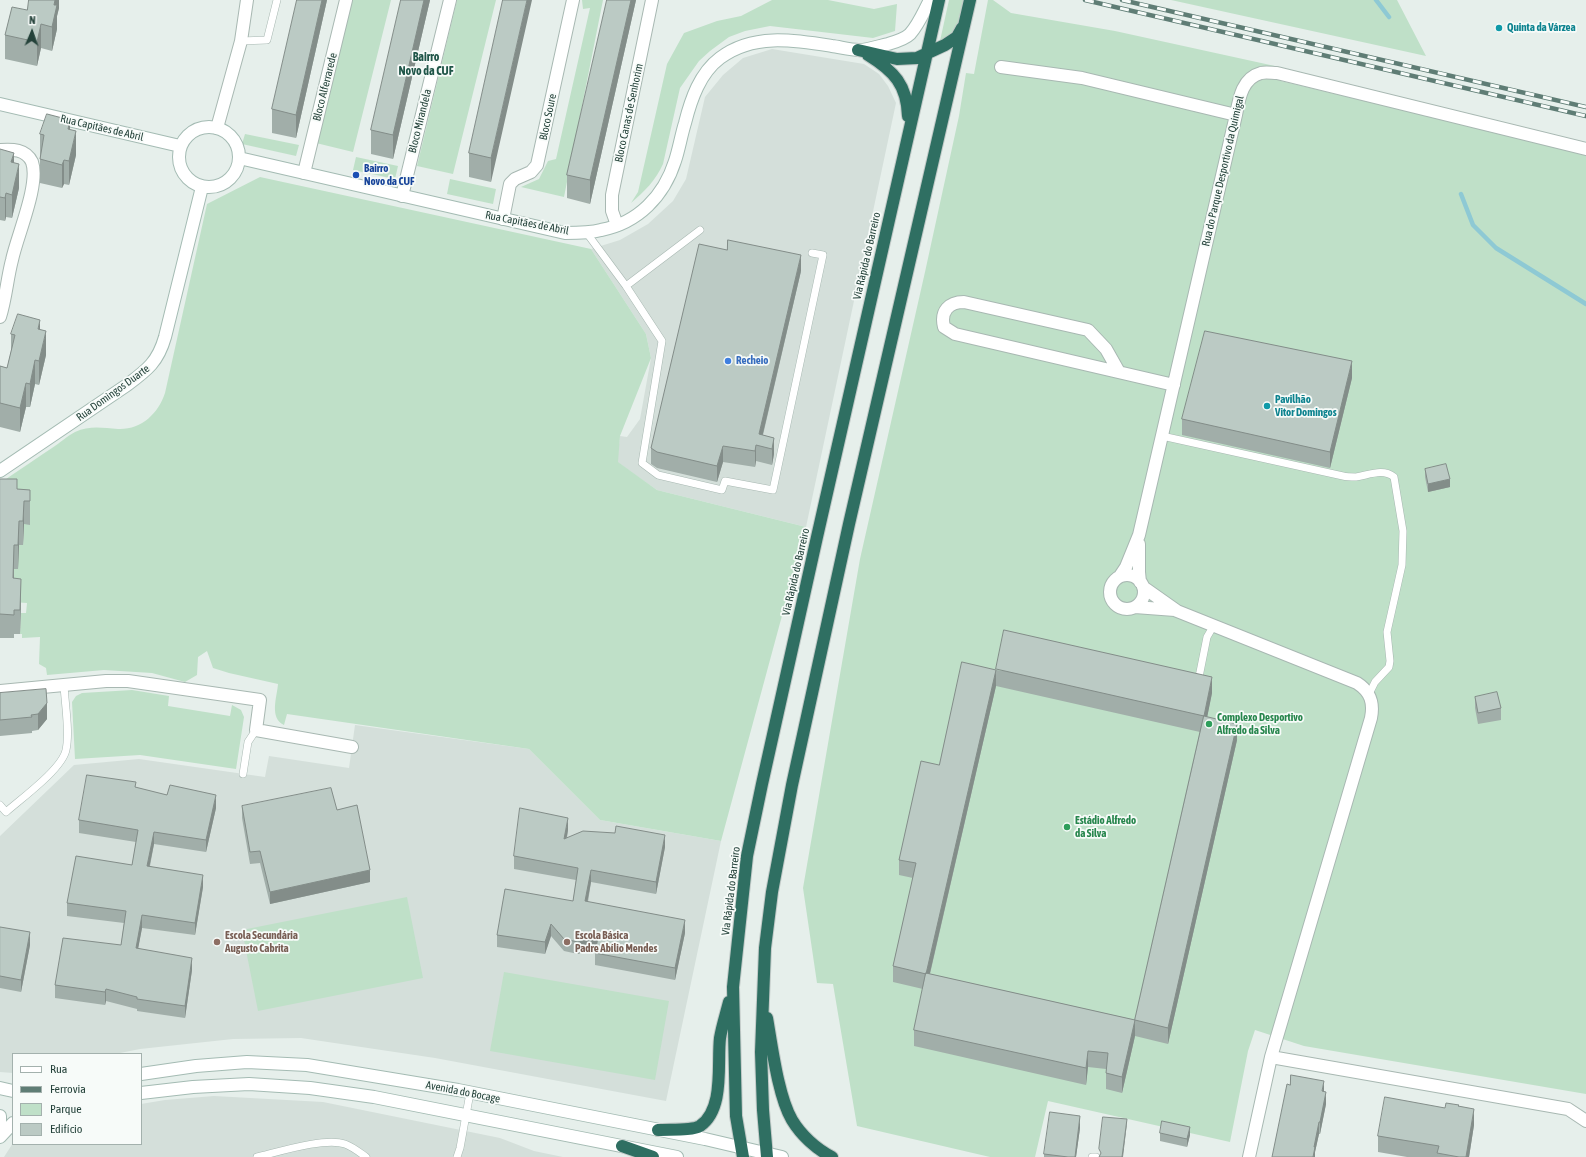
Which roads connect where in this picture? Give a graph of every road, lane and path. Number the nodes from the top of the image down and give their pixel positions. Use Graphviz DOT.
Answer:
graph roads {
  1 [pos="247,0"];
  2 [pos="277,0"];
  3 [pos="346,0"];
  4 [pos="450,0"];
  5 [pos="573,0"];
  6 [pos="652,0"];
  7 [pos="939,0"];
  8 [pos="970,0"];
  9 [pos="927,3"];
  10 [pos="965,22"];
  11 [pos="241,41"];
  12 [pos="858,50"];
  13 [pos="927,53"];
  14 [pos="1001,67"];
  15 [pos="0,104"];
  16 [pos="1236,115"];
  17 [pos="217,128"];
  18 [pos="909,130"];
  19 [pos="180,146"];
  20 [pos="1586,149"];
  21 [pos="0,150"];
  22 [pos="239,158"];
  23 [pos="304,174"];
  24 [pos="202,187"];
  25 [pos="402,196"];
  26 [pos="503,219"];
  27 [pos="617,226"];
  28 [pos="700,230"];
  29 [pos="586,232"];
  30 [pos="812,253"];
  31 [pos="626,286"];
  32 [pos="0,317"];
  33 [pos="1119,372"];
  34 [pos="1174,385"];
  35 [pos="1162,436"];
  36 [pos="3,466"];
  37 [pos="1139,535"];
  38 [pos="1120,576"];
  39 [pos="1142,584"];
  40 [pos="1135,607"];
  41 [pos="1177,610"];
  42 [pos="1214,625"];
  43 [pos="1198,684"];
  44 [pos="64,685"];
  45 [pos="0,691"];
  46 [pos="1369,694"];
  47 [pos="256,730"];
  48 [pos="352,746"];
  49 [pos="243,774"];
  50 [pos="0,805"];
  51 [pos="733,987"];
  52 [pos="762,995"];
  53 [pos="1271,1058"];
  54 [pos="142,1074"];
  55 [pos="0,1088"];
  56 [pos="12,1091"];
  57 [pos="142,1093"];
  58 [pos="470,1093"];
  59 [pos="0,1116"];
  60 [pos="466,1116"];
  61 [pos="1586,1121"];
  62 [pos="12,1124"];
  63 [pos="0,1125"];
  64 [pos="658,1130"];
  65 [pos="0,1137"];
  66 [pos="622,1146"];
  67 [pos="743,1152"];
  68 [pos="767,1155"];
  69 [pos="257,1157"];
  70 [pos="366,1157"];
  71 [pos="457,1157"];
  72 [pos="653,1157"];
  73 [pos="677,1157"];
  74 [pos="782,1157"];
  75 [pos="832,1157"];
  76 [pos="1092,1157"];
  77 [pos="1096,1157"];
  78 [pos="1249,1157"];
  1 -- 11 [label="street"];
  2 -- 11 [label="lane"];
  3 -- 23 [label="street, Bloco Alferrarede"];
  4 -- 25 [label="street, Bloco Mirandela"];
  5 -- 26 [label="street, Bloco Soure"];
  6 -- 27 [label="street, Bloco Canas de Senhorim"];
  7 -- 13 [label="highway, Via Rápida do Barreiro"];
  8 -- 10 [label="highway"];
  9 -- 12 [label="street, Rua Capitães de Abril"];
  10 -- 13 [label="highway"];
  10 -- 52 [label="highway"];
  11 -- 17 [label="street"];
  12 -- 13 [label="highway"];
  12 -- 18 [label="highway"];
  12 -- 27 [label="street, Rua Capitães de Abril"];
  13 -- 18 [label="highway, Via Rápida do Barreiro"];
  14 -- 16 [label="street"];
  15 -- 19 [label="street, Rua Capitães de Abril"];
  16 -- 20 [label="street, Rua do Parque Desportivo da Quimigal"];
  16 -- 34 [label="street, Rua do Parque Desportivo da Quimigal"];
  17 -- 19 [label="street"];
  17 -- 22 [label="street"];
  18 -- 51 [label="highway, Via Rápida do Barreiro"];
  19 -- 24 [label="street"];
  21 -- 32 [label="street"];
  22 -- 23 [label="street, Rua Capitães de Abril"];
  22 -- 24 [label="street"];
  23 -- 25 [label="street, Rua Capitães de Abril"];
  24 -- 36 [label="street, Rua Domingos Duarte"];
  25 -- 26 [label="street, Rua Capitães de Abril"];
  26 -- 29 [label="street, Rua Capitães de Abril"];
  27 -- 29 [label="street, Rua Capitães de Abril"];
  28 -- 31 [label="lane"];
  29 -- 31 [label="lane"];
  30 -- 31 [label="lane"];
  33 -- 33 [label="street"];
  33 -- 34 [label="street"];
  34 -- 35 [label="street, Rua do Parque Desportivo da Quimigal"];
  35 -- 37 [label="street, Rua do Parque Desportivo da Quimigal"];
  35 -- 46 [label="lane"];
  37 -- 38 [label="street, Rua do Parque Desportivo da Quimigal"];
  37 -- 39 [label="street"];
  38 -- 39 [label="street"];
  38 -- 40 [label="street"];
  39 -- 40 [label="street"];
  39 -- 41 [label="street"];
  40 -- 41 [label="street"];
  41 -- 42 [label="street"];
  42 -- 43 [label="lane"];
  42 -- 46 [label="street"];
  44 -- 45 [label="street"];
  44 -- 47 [label="street"];
  44 -- 50 [label="lane"];
  46 -- 53 [label="street"];
  47 -- 48 [label="street"];
  47 -- 49 [label="lane"];
  51 -- 64 [label="highway"];
  51 -- 67 [label="highway, Via Rápida do Barreiro"];
  52 -- 68 [label="highway"];
  52 -- 75 [label="highway"];
  53 -- 61 [label="street"];
  53 -- 78 [label="street"];
  54 -- 58 [label="street, Avenida do Bocage"];
  55 -- 56 [label="street"];
  57 -- 60 [label="street, Avenida do Bocage"];
  58 -- 60 [label="lane"];
  58 -- 64 [label="street, Avenida do Bocage"];
  59 -- 63 [label="street"];
  60 -- 66 [label="street, Avenida do Bocage"];
  60 -- 71 [label="lane"];
  62 -- 65 [label="street"];
  64 -- 67 [label="street, Avenida do Bocage"];
  66 -- 72 [label="highway"];
  66 -- 73 [label="street, Avenida do Bocage"];
  67 -- 68 [label="street, Avenida do Bocage"];
  68 -- 74 [label="street, Avenida do Bocage"];
  69 -- 70 [label="lane"];
  76 -- 77 [label="lane"];
}
